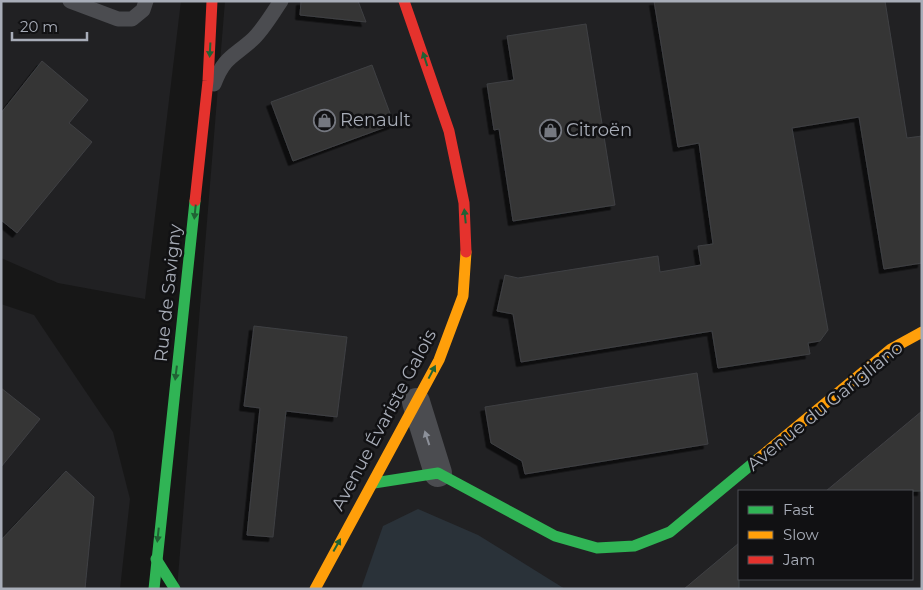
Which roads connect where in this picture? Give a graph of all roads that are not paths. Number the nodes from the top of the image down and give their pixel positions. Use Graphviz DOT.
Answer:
graph roads {
  1 [pos="70,1"];
  2 [pos="146,1"];
  3 [pos="212,1"];
  4 [pos="281,1"];
  5 [pos="404,1"];
  6 [pos="205,108"];
  7 [pos="922,332"];
  8 [pos="416,402"];
  9 [pos="438,473"];
  10 [pos="374,483"];
  11 [pos="156,559"];
  12 [pos="154,589"];
  13 [pos="175,589"];
  14 [pos="315,589"];
  1 -- 2 [label="lane"];
  3 -- 6 [label="main road, Rue de Savigny, one-way"];
  4 -- 6 [label="lane"];
  8 -- 5 [label="main road, Avenue Évariste Galois, one-way"];
  6 -- 11 [label="main road, Rue de Savigny, one-way"];
  7 -- 9 [label="main road, Avenue du Garigliano"];
  9 -- 8 [label="street, one-way"];
  8 -- 10 [label="main road, Avenue Évariste Galois"];
  9 -- 10 [label="main road"];
  14 -- 10 [label="main road, Avenue Évariste Galois, one-way"];
  11 -- 12 [label="main road, Rue de Savigny"];
  11 -- 13 [label="main road"];
}
